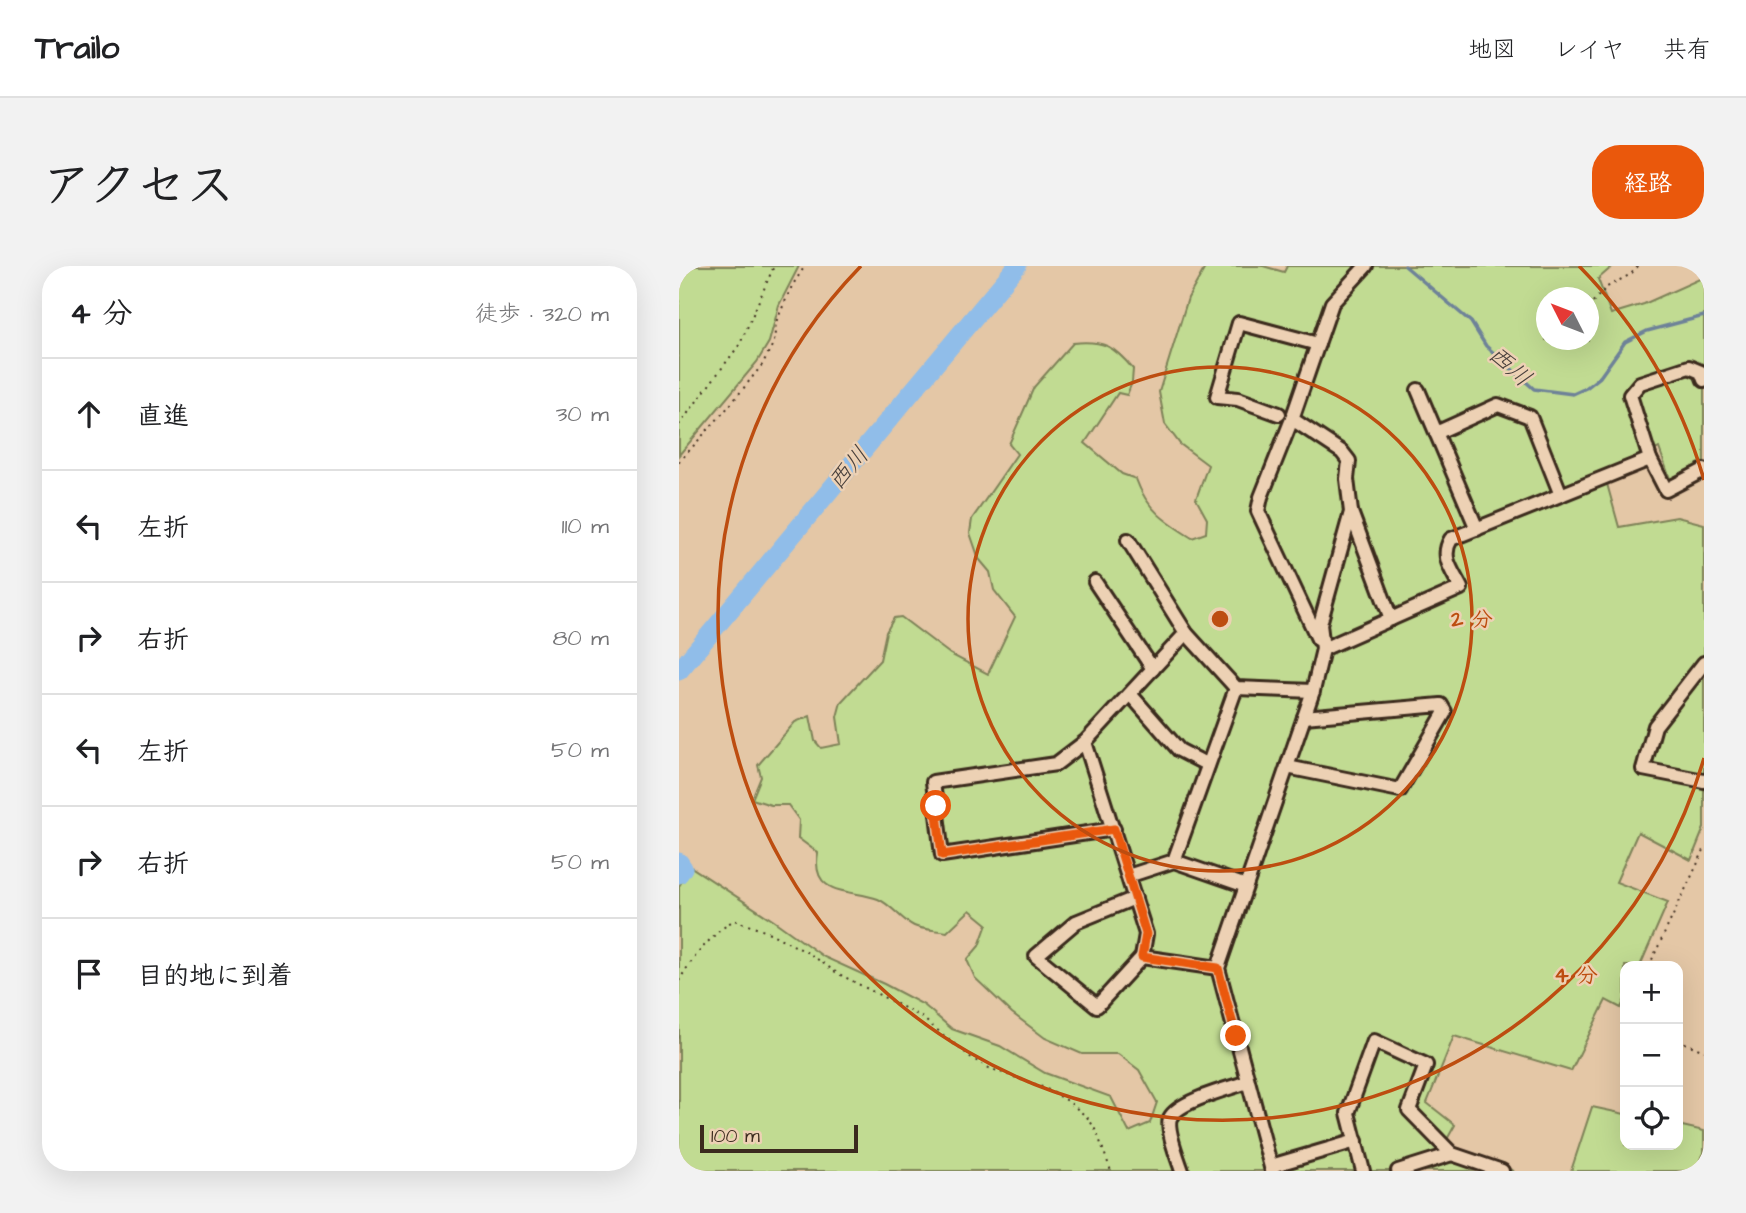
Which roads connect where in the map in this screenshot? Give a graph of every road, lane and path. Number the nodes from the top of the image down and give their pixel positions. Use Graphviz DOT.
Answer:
graph roads {
  1 [pos="774,266"];
  2 [pos="805,266"];
  3 [pos="1366,266"];
  4 [pos="1638,266"];
  5 [pos="1599,295"];
  6 [pos="1318,344"];
  7 [pos="1704,380"];
  8 [pos="1418,390"];
  9 [pos="1279,414"];
  10 [pos="1292,419"];
  11 [pos="679,425"];
  12 [pos="1436,433"];
  13 [pos="1650,460"];
  14 [pos="679,462"];
  15 [pos="1704,470"];
  16 [pos="1561,495"];
  17 [pos="1351,512"];
  18 [pos="1477,528"];
  19 [pos="1128,540"];
  20 [pos="1095,582"];
  21 [pos="1391,619"];
  22 [pos="1186,634"];
  23 [pos="1323,649"];
  24 [pos="1704,663"];
  25 [pos="1153,669"];
  26 [pos="1236,688"];
  27 [pos="1313,691"];
  28 [pos="1130,694"];
  29 [pos="1304,717"];
  30 [pos="1086,742"];
  31 [pos="1209,765"];
  32 [pos="1286,767"];
  33 [pos="1704,781"];
  34 [pos="1114,829"];
  35 [pos="1704,849"];
  36 [pos="1174,861"];
  37 [pos="1128,876"];
  38 [pos="1246,886"];
  39 [pos="1135,898"];
  40 [pos="1142,957"];
  41 [pos="1651,961"];
  42 [pos="1218,968"];
  43 [pos="679,981"];
  44 [pos="1683,1042"];
  45 [pos="1704,1051"];
  46 [pos="1248,1082"];
  47 [pos="1356,1141"];
  48 [pos="1452,1154"];
  49 [pos="1271,1168"];
  50 [pos="1111,1171"];
  51 [pos="1182,1171"];
  52 [pos="1363,1171"];
  53 [pos="1398,1171"];
  54 [pos="1502,1171"];
  1 -- 11 [label="path"];
  2 -- 14 [label="path"];
  3 -- 6 [label="street"];
  4 -- 5 [label="path"];
  6 -- 9 [label="street"];
  6 -- 10 [label="street"];
  7 -- 13 [label="street"];
  8 -- 12 [label="street"];
  10 -- 17 [label="street"];
  10 -- 23 [label="street"];
  12 -- 16 [label="street"];
  12 -- 18 [label="street"];
  13 -- 15 [label="street"];
  13 -- 16 [label="street"];
  16 -- 18 [label="street"];
  17 -- 21 [label="street"];
  17 -- 23 [label="street"];
  18 -- 21 [label="street"];
  19 -- 22 [label="street"];
  20 -- 25 [label="street"];
  21 -- 23 [label="street"];
  22 -- 25 [label="street"];
  22 -- 26 [label="street"];
  23 -- 27 [label="street"];
  24 -- 33 [label="street"];
  25 -- 28 [label="street"];
  26 -- 27 [label="street"];
  26 -- 31 [label="street"];
  27 -- 29 [label="street"];
  28 -- 30 [label="street"];
  28 -- 31 [label="street"];
  29 -- 32 [label="street"];
  29 -- 32 [label="street"];
  30 -- 34 [label="street"];
  30 -- 34 [label="street"];
  31 -- 36 [label="street"];
  32 -- 38 [label="street"];
  34 -- 37 [label="street"];
  35 -- 41 [label="path"];
  36 -- 37 [label="street"];
  36 -- 38 [label="street"];
  37 -- 39 [label="street"];
  38 -- 42 [label="street"];
  39 -- 40 [label="street"];
  39 -- 40 [label="street"];
  40 -- 42 [label="street"];
  42 -- 46 [label="street"];
  43 -- 50 [label="path"];
  44 -- 45 [label="path"];
  46 -- 49 [label="street"];
  46 -- 51 [label="street"];
  47 -- 48 [label="street"];
  47 -- 49 [label="street"];
  47 -- 52 [label="street"];
  48 -- 53 [label="street"];
  48 -- 54 [label="street"];
}
